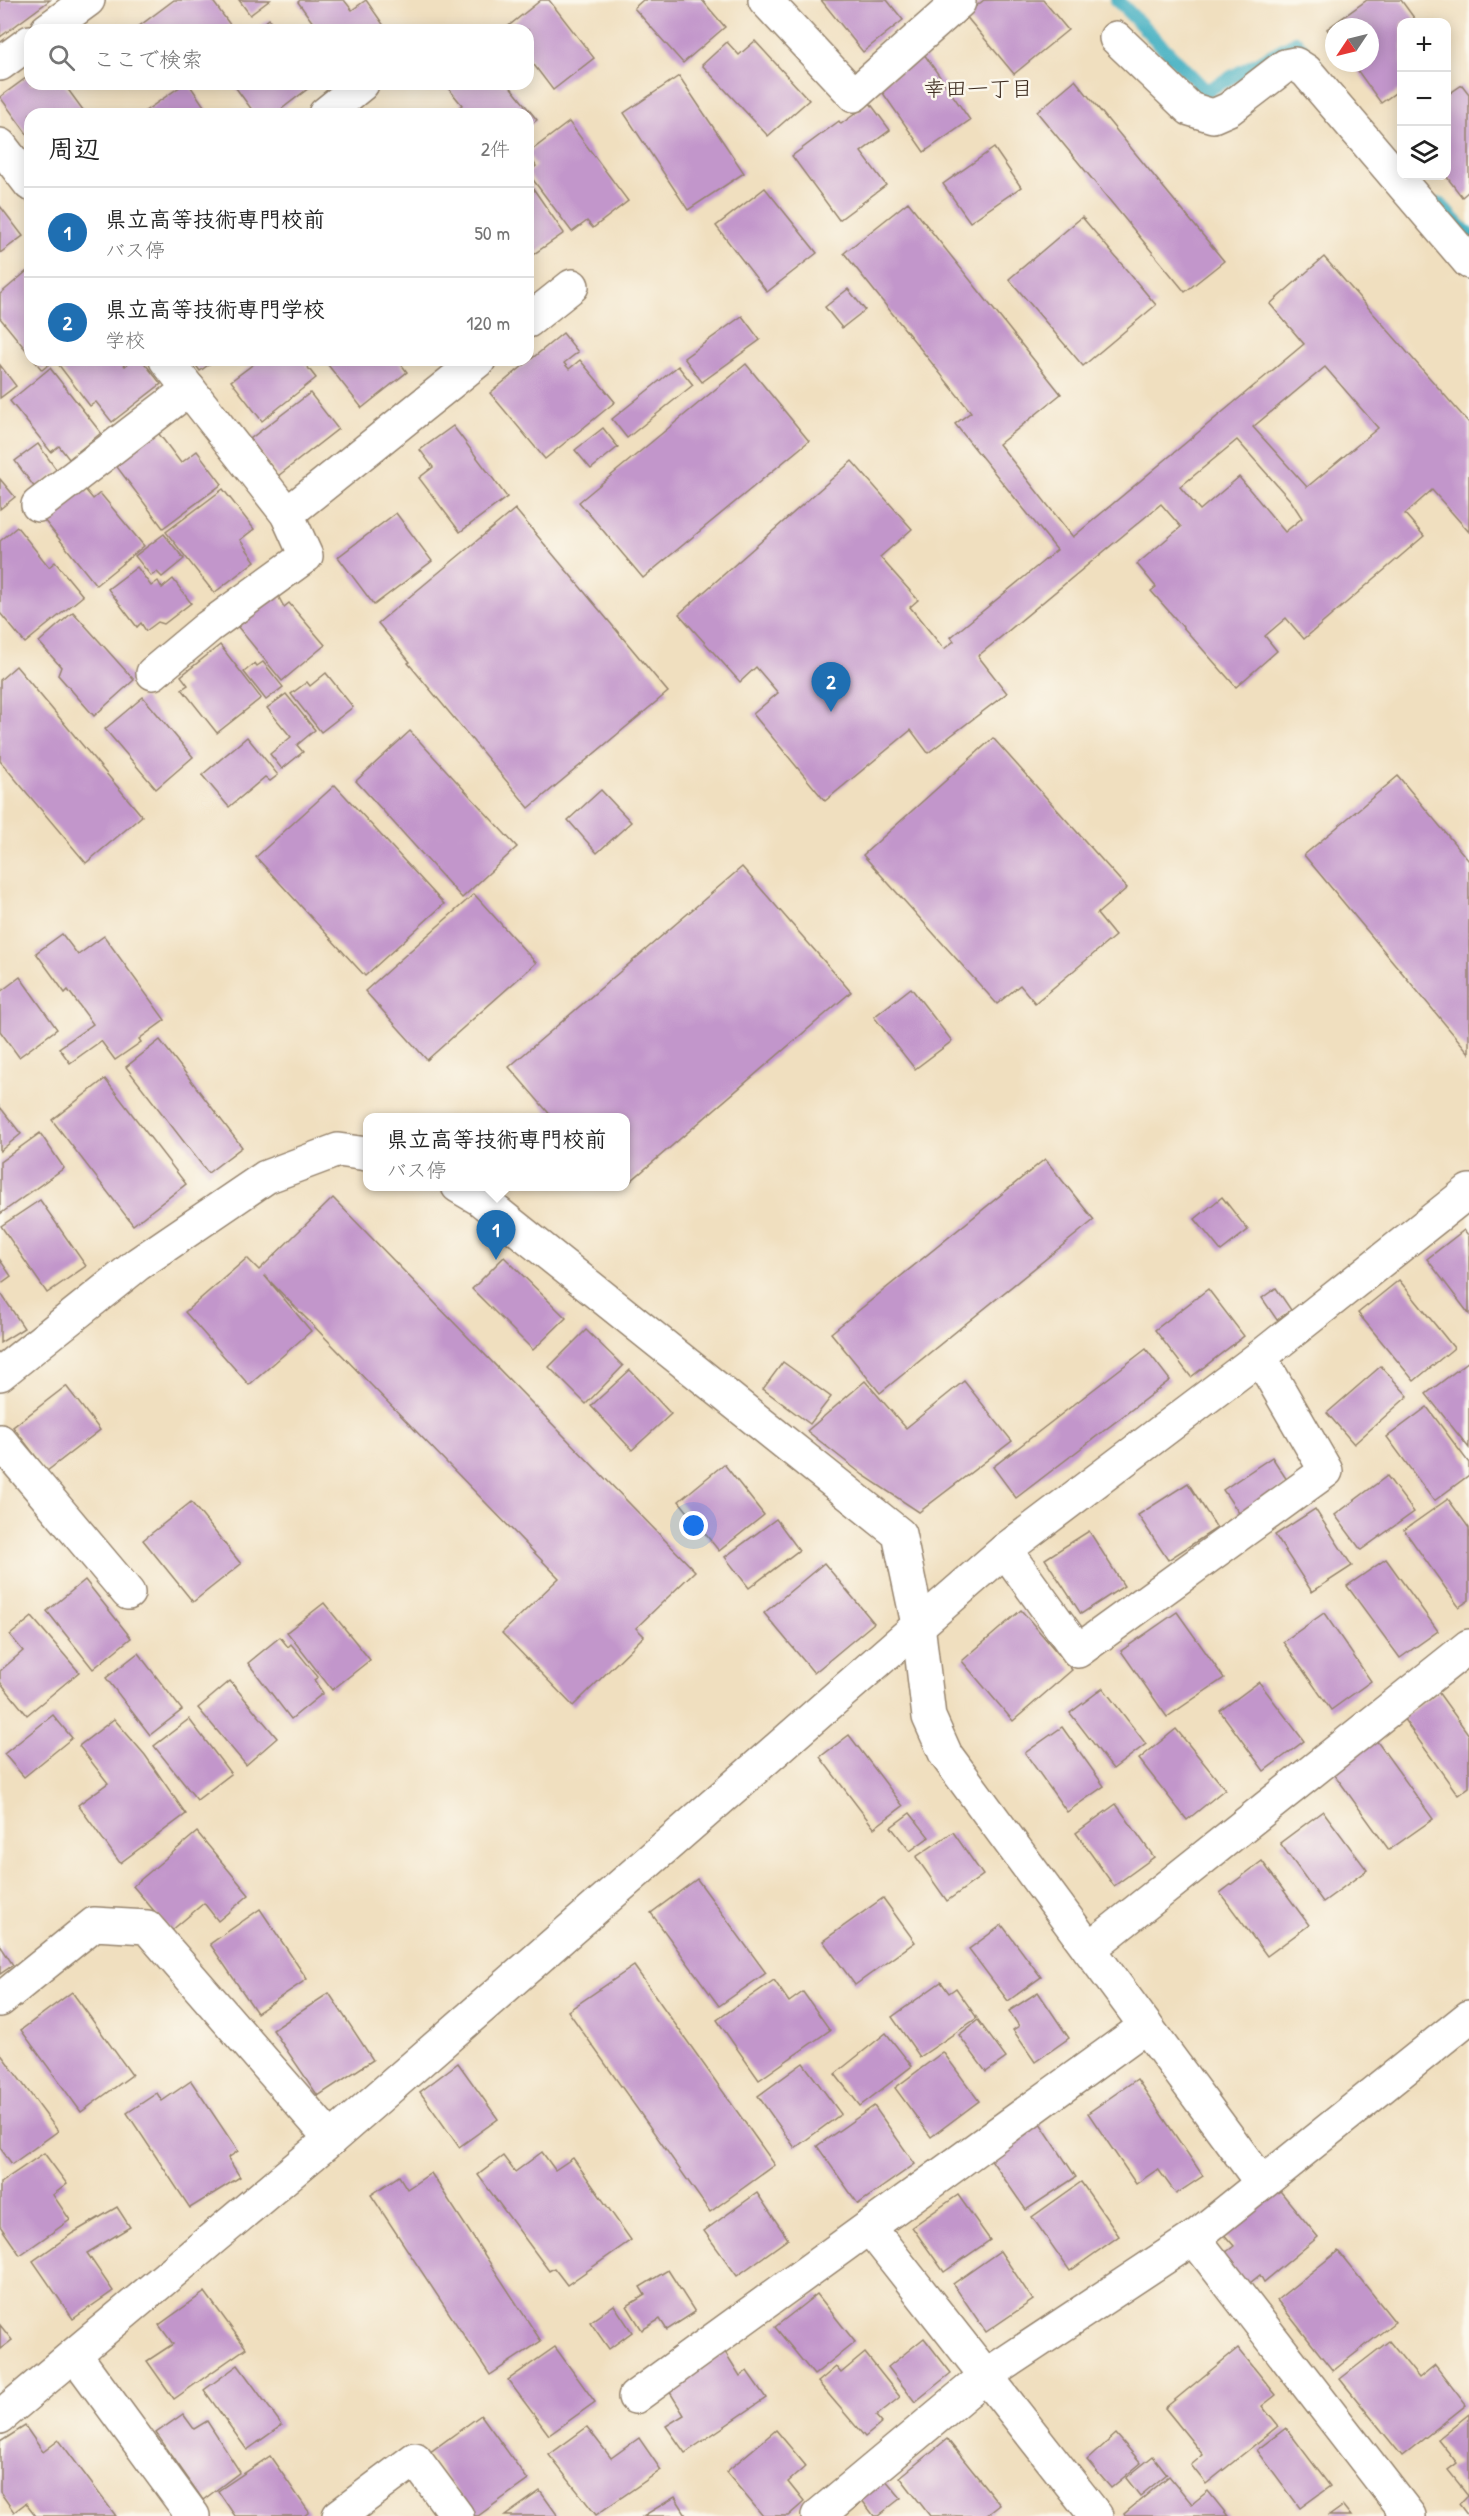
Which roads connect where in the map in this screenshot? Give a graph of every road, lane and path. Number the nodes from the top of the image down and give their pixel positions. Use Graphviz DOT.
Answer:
graph roads {
  1 [pos="88,0"];
  2 [pos="765,0"];
  3 [pos="957,0"];
  4 [pos="55,24"];
  5 [pos="1116,38"];
  6 [pos="24,46"];
  7 [pos="0,64"];
  8 [pos="355,90"];
  9 [pos="332,108"];
  10 [pos="0,145"];
  11 [pos="24,176"];
  12 [pos="1469,262"];
  13 [pos="572,286"];
  14 [pos="534,316"];
  15 [pos="171,366"];
  16 [pos="472,366"];
  17 [pos="189,389"];
  18 [pos="38,505"];
  19 [pos="287,514"];
  20 [pos="153,672"];
  21 [pos="363,1153"];
  22 [pos="466,1191"];
  23 [pos="1469,1191"];
  24 [pos="1260,1357"];
  25 [pos="0,1374"];
  26 [pos="0,1441"];
  27 [pos="1005,1550"];
  28 [pos="129,1593"];
  29 [pos="918,1624"];
  30 [pos="1469,1646"];
  31 [pos="1089,1949"];
  32 [pos="0,2000"];
  33 [pos="1469,2017"];
  34 [pos="1146,2026"];
  35 [pos="331,2139"];
  36 [pos="1261,2182"];
  37 [pos="869,2227"];
  38 [pos="1194,2238"];
  39 [pos="75,2355"];
  40 [pos="987,2375"];
  41 [pos="635,2397"];
  42 [pos="0,2417"];
  43 [pos="194,2516"];
  44 [pos="339,2516"];
  45 [pos="457,2516"];
  46 [pos="818,2516"];
  47 [pos="1096,2516"];
  48 [pos="1409,2516"];
  1 -- 4 [label="street"];
  2 -- 3 [label="street"];
  5 -- 12 [label="street"];
  6 -- 7 [label="street"];
  8 -- 9 [label="street"];
  10 -- 11 [label="street"];
  13 -- 14 [label="street"];
  15 -- 17 [label="street"];
  16 -- 19 [label="street"];
  17 -- 18 [label="street"];
  17 -- 19 [label="street"];
  19 -- 20 [label="street"];
  21 -- 25 [label="street"];
  22 -- 29 [label="street"];
  23 -- 24 [label="street"];
  24 -- 27 [label="street"];
  24 -- 27 [label="street"];
  26 -- 28 [label="street"];
  27 -- 29 [label="street"];
  29 -- 31 [label="street"];
  29 -- 35 [label="street"];
  30 -- 31 [label="street"];
  31 -- 34 [label="street"];
  32 -- 35 [label="street"];
  33 -- 36 [label="street"];
  34 -- 36 [label="street"];
  34 -- 37 [label="street"];
  35 -- 39 [label="street"];
  36 -- 38 [label="street"];
  37 -- 40 [label="street"];
  37 -- 41 [label="street"];
  38 -- 40 [label="street"];
  38 -- 48 [label="street"];
  39 -- 42 [label="street"];
  39 -- 43 [label="street"];
  40 -- 46 [label="street"];
  40 -- 47 [label="street"];
  44 -- 45 [label="street"];
}
